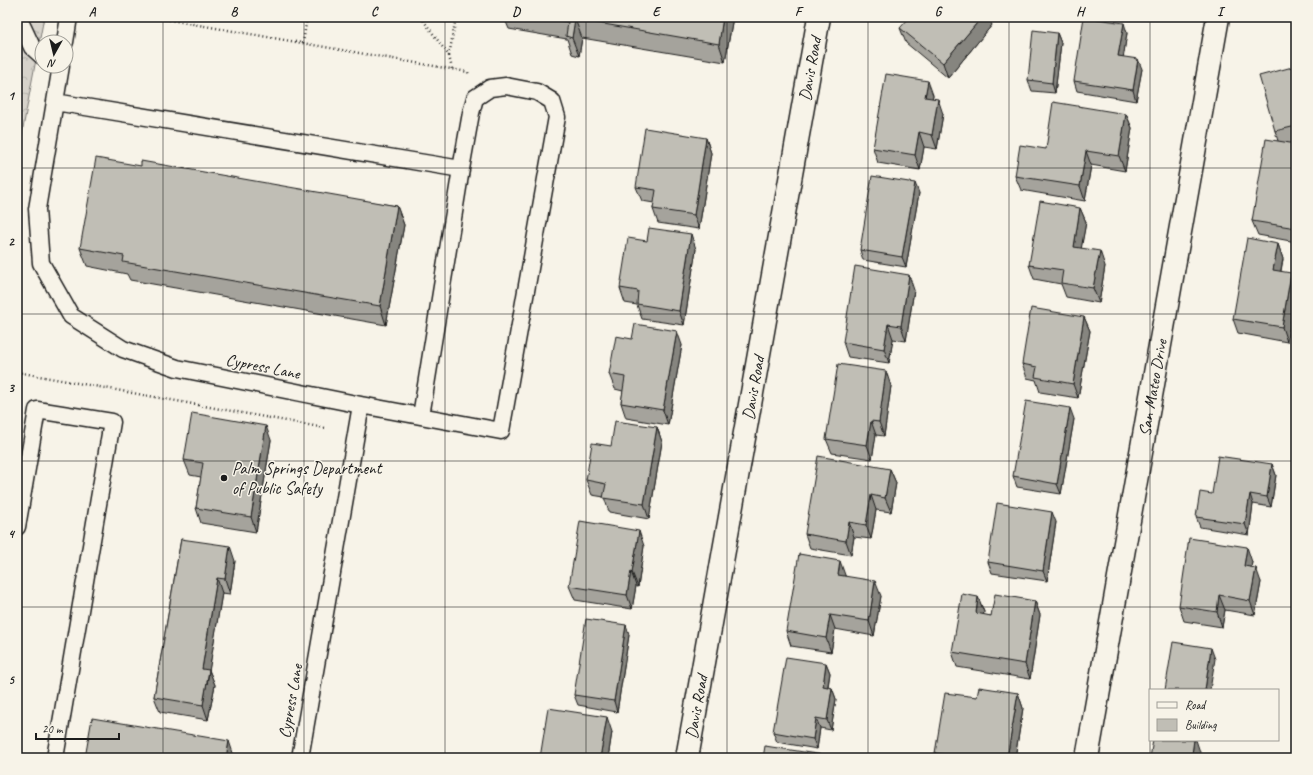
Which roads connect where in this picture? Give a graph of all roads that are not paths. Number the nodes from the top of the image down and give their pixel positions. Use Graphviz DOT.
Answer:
graph roads {
  1 [pos="18,17"];
  2 [pos="69,17"];
  3 [pos="819,17"];
  4 [pos="1218,17"];
  5 [pos="66,34"];
  6 [pos="34,49"];
  7 [pos="57,74"];
  8 [pos="55,102"];
  9 [pos="460,169"];
  10 [pos="361,405"];
  11 [pos="421,416"];
  12 [pos="17,527"];
  13 [pos="55,758"];
  14 [pos="300,758"];
  15 [pos="687,758"];
  16 [pos="1087,758"];
  1 -- 6 [label="lane"];
  2 -- 5 [label="lane"];
  3 -- 15 [label="street, Davis Road"];
  4 -- 16 [label="street, San Mateo Drive"];
  7 -- 8 [label="lane, Cypress Lane"];
  8 -- 9 [label="lane"];
  8 -- 10 [label="lane, Cypress Lane"];
  9 -- 11 [label="lane"];
  9 -- 11 [label="lane"];
  10 -- 11 [label="lane"];
  10 -- 14 [label="lane, Cypress Lane"];
  12 -- 13 [label="lane"];
}
